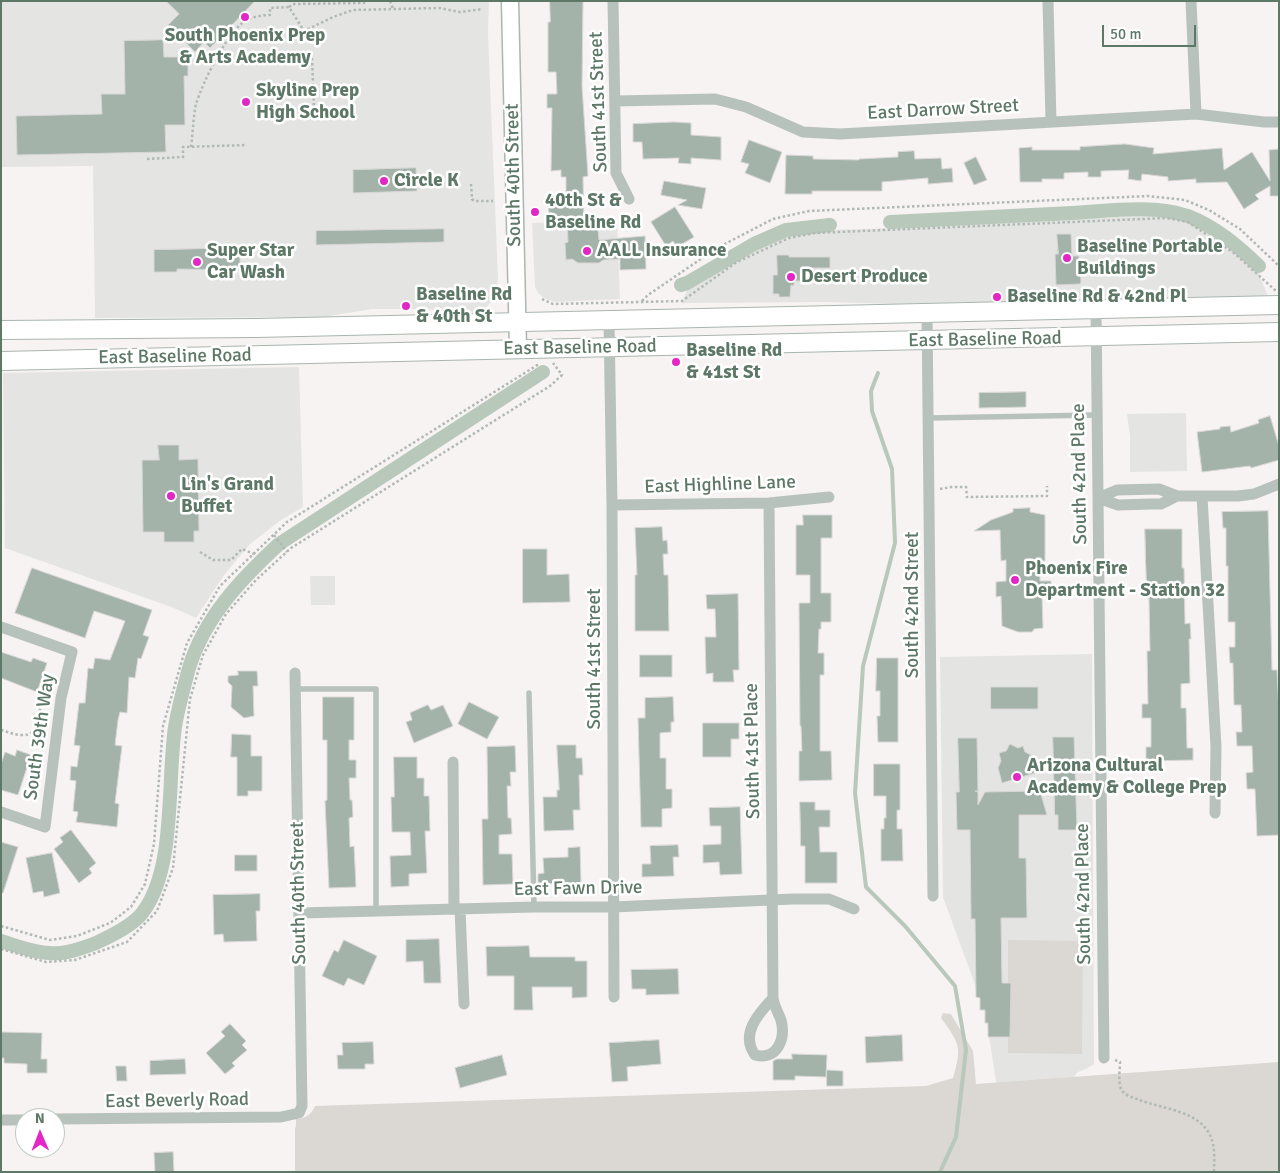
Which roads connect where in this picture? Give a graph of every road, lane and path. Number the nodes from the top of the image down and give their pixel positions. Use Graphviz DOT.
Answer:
graph roads {
  1 [pos="364,1"];
  2 [pos="390,1"];
  3 [pos="510,1"];
  4 [pos="613,1"];
  5 [pos="1048,1"];
  6 [pos="1191,1"];
  7 [pos="289,7"];
  8 [pos="393,9"];
  9 [pos="483,9"];
  10 [pos="307,30"];
  11 [pos="312,40"];
  12 [pos="312,58"];
  13 [pos="615,101"];
  14 [pos="1196,114"];
  15 [pos="328,121"];
  16 [pos="1052,121"];
  17 [pos="1279,122"];
  18 [pos="246,146"];
  19 [pos="191,147"];
  20 [pos="147,159"];
  21 [pos="472,184"];
  22 [pos="628,199"];
  23 [pos="493,201"];
  24 [pos="1279,266"];
  25 [pos="542,299"];
  26 [pos="1276,301"];
  27 [pos="641,302"];
  28 [pos="1096,309"];
  29 [pos="927,313"];
  30 [pos="608,320"];
  31 [pos="517,322"];
  32 [pos="256,328"];
  33 [pos="1,330"];
  34 [pos="1275,333"];
  35 [pos="1096,337"];
  36 [pos="928,341"];
  37 [pos="609,346"];
  38 [pos="518,349"];
  39 [pos="254,356"];
  40 [pos="1,361"];
  41 [pos="542,362"];
  42 [pos="552,362"];
  43 [pos="1097,415"];
  44 [pos="928,418"];
  45 [pos="1279,484"];
  46 [pos="1047,486"];
  47 [pos="940,489"];
  48 [pos="1151,489"];
  49 [pos="1177,496"];
  50 [pos="1202,496"];
  51 [pos="829,498"];
  52 [pos="1098,498"];
  53 [pos="769,503"];
  54 [pos="1151,504"];
  55 [pos="612,506"];
  56 [pos="274,535"];
  57 [pos="200,552"];
  58 [pos="287,552"];
  59 [pos="254,554"];
  60 [pos="1,626"];
  61 [pos="295,673"];
  62 [pos="296,689"];
  63 [pos="529,693"];
  64 [pos="50,695"];
  65 [pos="1,730"];
  66 [pos="453,762"];
  67 [pos="1,812"];
  68 [pos="1215,813"];
  69 [pos="933,896"];
  70 [pos="772,900"];
  71 [pos="534,907"];
  72 [pos="613,907"];
  73 [pos="457,909"];
  74 [pos="854,909"];
  75 [pos="376,911"];
  76 [pos="300,914"];
  77 [pos="1,926"];
  78 [pos="1,949"];
  79 [pos="614,997"];
  80 [pos="772,998"];
  81 [pos="464,1004"];
  82 [pos="1104,1058"];
  83 [pos="299,1113"];
  84 [pos="65,1119"];
  85 [pos="1,1120"];
  86 [pos="15,1120"];
  87 [pos="1214,1172"];
  1 -- 7 [label="path"];
  2 -- 8 [label="path"];
  3 -- 31 [label="main road, South 40th Street"];
  4 -- 13 [label="street, South 41st Street"];
  5 -- 16 [label="street"];
  6 -- 14 [label="street"];
  7 -- 10 [label="path"];
  7 -- 19 [label="path"];
  8 -- 9 [label="path"];
  8 -- 10 [label="path"];
  10 -- 11 [label="path"];
  12 -- 15 [label="path"];
  13 -- 16 [label="street, East Darrow Street"];
  13 -- 22 [label="street, South 41st Street"];
  14 -- 16 [label="street, East Darrow Street"];
  14 -- 17 [label="street, East Darrow Street"];
  18 -- 19 [label="path"];
  19 -- 20 [label="path"];
  21 -- 23 [label="path"];
  24 -- 27 [label="path"];
  25 -- 27 [label="path"];
  26 -- 27 [label="path"];
  26 -- 28 [label="main road, East Baseline Road"];
  26 -- 34 [label="main road"];
  28 -- 29 [label="main road, East Baseline Road"];
  28 -- 35 [label="street, South 42nd Place"];
  29 -- 30 [label="main road, East Baseline Road"];
  29 -- 36 [label="street, South 42nd Street"];
  30 -- 31 [label="main road, East Baseline Road"];
  30 -- 37 [label="street, South 41st Street"];
  31 -- 32 [label="main road, East Baseline Road"];
  31 -- 38 [label="main road, South 40th Street"];
  32 -- 33 [label="main road, East Baseline Road"];
  32 -- 39 [label="main road"];
  34 -- 35 [label="main road, East Baseline Road"];
  35 -- 36 [label="main road, East Baseline Road"];
  35 -- 43 [label="street, South 42nd Place"];
  36 -- 37 [label="main road, East Baseline Road"];
  36 -- 44 [label="street, South 42nd Street"];
  37 -- 38 [label="main road, East Baseline Road"];
  37 -- 55 [label="street, South 41st Street"];
  38 -- 39 [label="main road, East Baseline Road"];
  39 -- 40 [label="main road, East Baseline Road"];
  41 -- 56 [label="path"];
  42 -- 58 [label="path"];
  43 -- 44 [label="lane"];
  43 -- 52 [label="street, South 42nd Place"];
  44 -- 69 [label="street, South 42nd Street"];
  45 -- 50 [label="street"];
  46 -- 47 [label="path"];
  48 -- 49 [label="street"];
  48 -- 52 [label="street"];
  48 -- 54 [label="street"];
  49 -- 50 [label="street"];
  49 -- 54 [label="street"];
  50 -- 68 [label="street"];
  51 -- 53 [label="street, East Highline Lane"];
  52 -- 54 [label="street"];
  52 -- 82 [label="street, South 42nd Place"];
  53 -- 55 [label="street, East Highline Lane"];
  53 -- 70 [label="street, South 41st Place"];
  55 -- 72 [label="street, South 41st Street"];
  56 -- 58 [label="path"];
  56 -- 59 [label="path"];
  57 -- 59 [label="path"];
  58 -- 78 [label="path"];
  59 -- 77 [label="path"];
  60 -- 67 [label="street, South 39th Way"];
  61 -- 62 [label="street, South 40th Street"];
  62 -- 75 [label="lane"];
  62 -- 76 [label="street, South 40th Street"];
  63 -- 71 [label="lane"];
  64 -- 65 [label="path"];
  66 -- 73 [label="street"];
  70 -- 72 [label="street, East Fawn Drive"];
  70 -- 74 [label="street, East Fawn Drive"];
  70 -- 80 [label="street, South 41st Place"];
  71 -- 72 [label="street, East Fawn Drive"];
  71 -- 73 [label="street, East Fawn Drive"];
  72 -- 79 [label="street, South 41st Street"];
  73 -- 75 [label="street, East Fawn Drive"];
  73 -- 81 [label="street"];
  75 -- 76 [label="street, East Fawn Drive"];
  76 -- 83 [label="street, South 40th Street"];
  80 -- 80 [label="street, South 41st Place"];
  82 -- 87 [label="path"];
  83 -- 84 [label="street, East Beverly Road"];
  85 -- 86 [label="street"];
}
